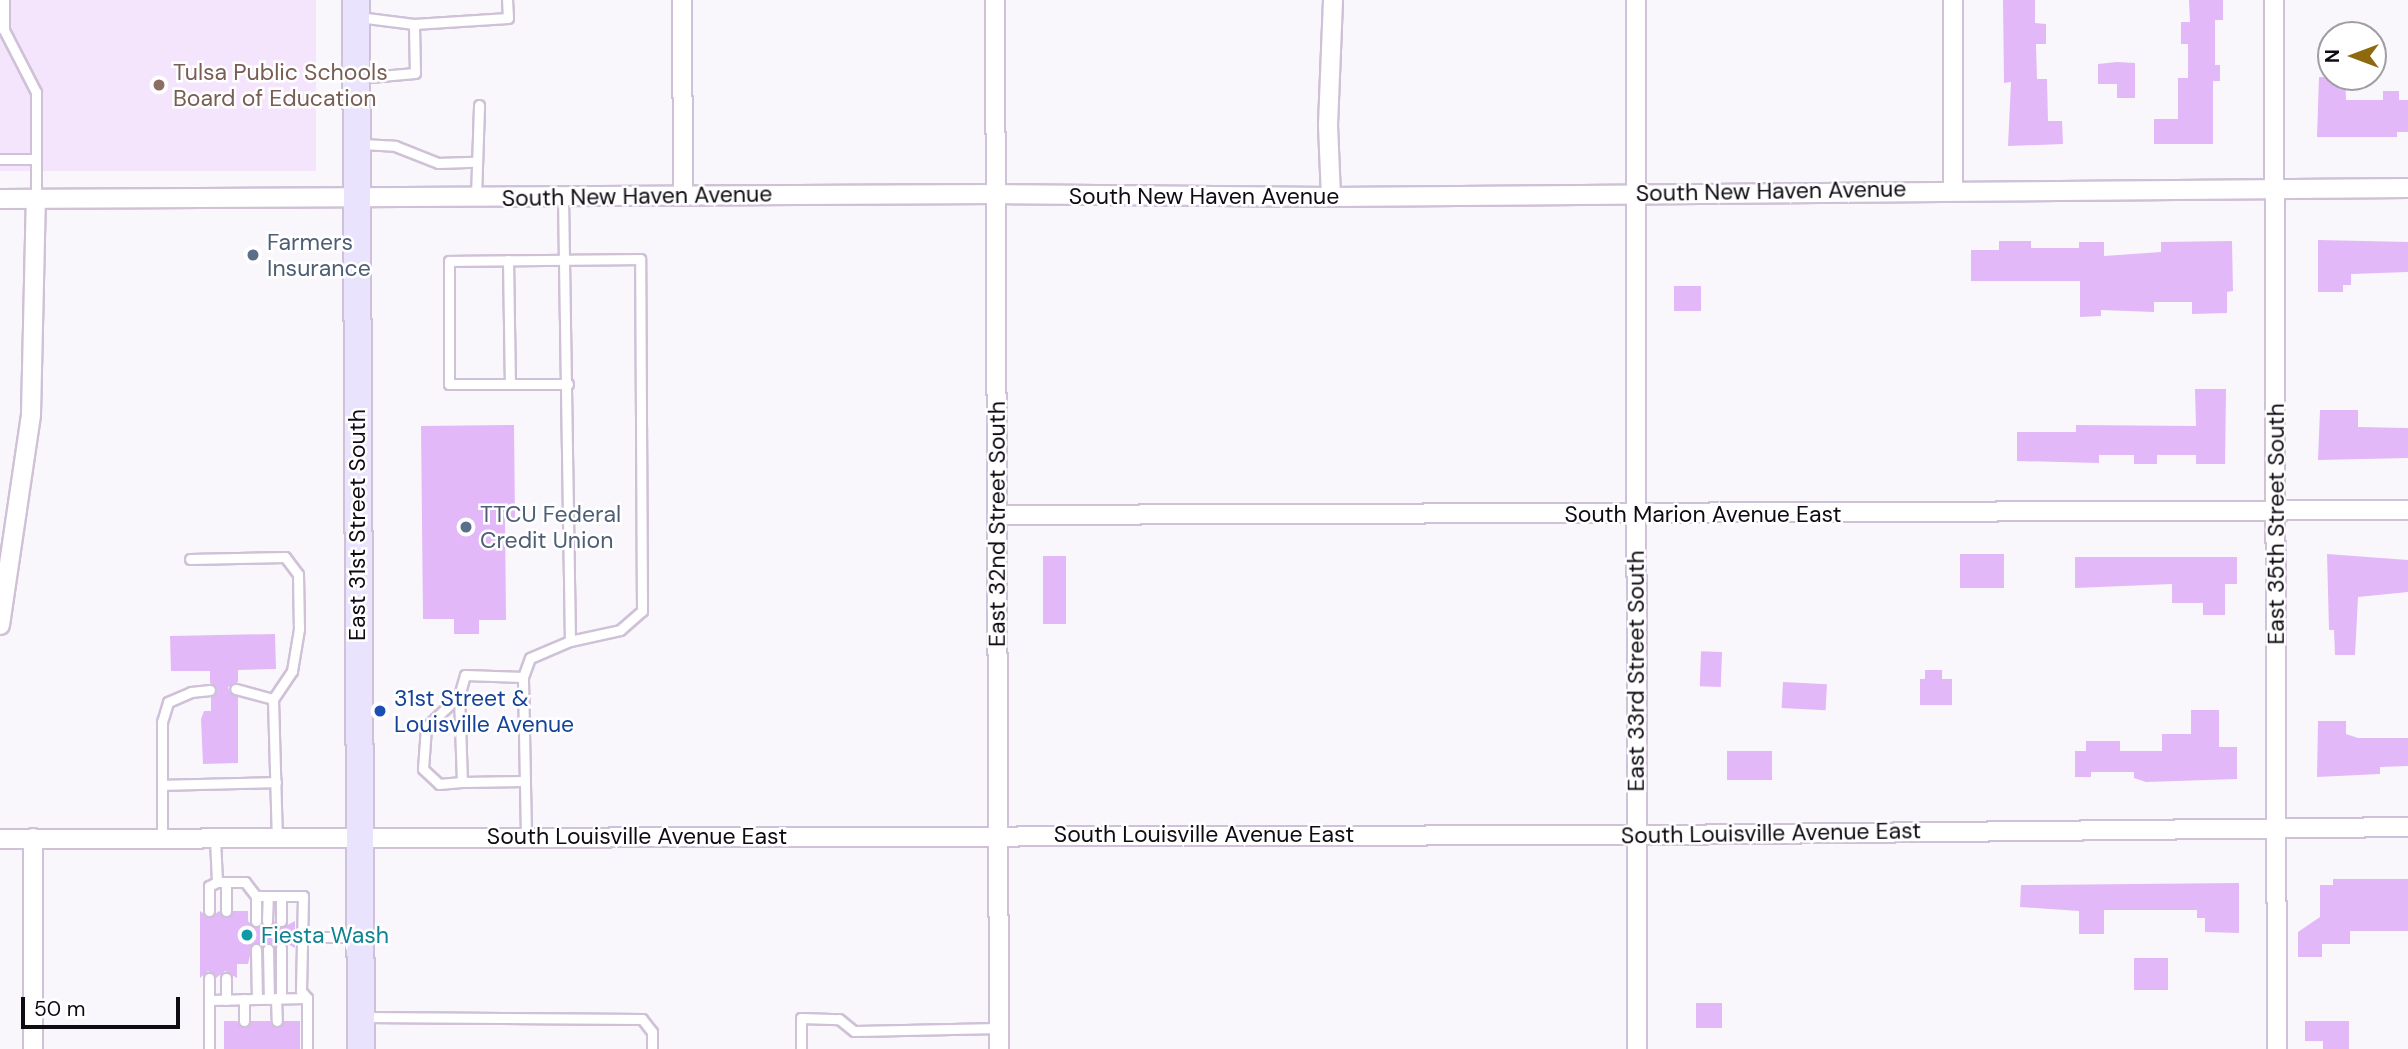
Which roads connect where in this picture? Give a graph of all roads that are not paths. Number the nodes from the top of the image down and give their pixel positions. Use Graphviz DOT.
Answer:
graph roads {
  1 [pos="4,0"];
  2 [pos="507,0"];
  3 [pos="682,0"];
  4 [pos="995,0"];
  5 [pos="1333,0"];
  6 [pos="1636,0"];
  7 [pos="1953,0"];
  8 [pos="2274,0"];
  9 [pos="356,8"];
  10 [pos="414,24"];
  11 [pos="356,78"];
  12 [pos="479,105"];
  13 [pos="356,144"];
  14 [pos="0,159"];
  15 [pos="35,159"];
  16 [pos="475,162"];
  17 [pos="2408,188"];
  18 [pos="1953,189"];
  19 [pos="2275,189"];
  20 [pos="1636,192"];
  21 [pos="995,194"];
  22 [pos="683,195"];
  23 [pos="476,197"];
  24 [pos="563,197"];
  25 [pos="1331,197"];
  26 [pos="356,198"];
  27 [pos="0,199"];
  28 [pos="36,199"];
  29 [pos="508,260"];
  30 [pos="564,262"];
  31 [pos="510,384"];
  32 [pos="568,384"];
  33 [pos="2408,509"];
  34 [pos="2276,510"];
  35 [pos="998,515"];
  36 [pos="1635,515"];
  37 [pos="190,559"];
  38 [pos="0,625"];
  39 [pos="570,641"];
  40 [pos="523,677"];
  41 [pos="235,689"];
  42 [pos="211,690"];
  43 [pos="459,695"];
  44 [pos="273,699"];
  45 [pos="524,781"];
  46 [pos="276,782"];
  47 [pos="462,782"];
  48 [pos="162,785"];
  49 [pos="2408,827"];
  50 [pos="2276,828"];
  51 [pos="998,834"];
  52 [pos="1636,835"];
  53 [pos="358,836"];
  54 [pos="526,836"];
  55 [pos="33,838"];
  56 [pos="162,838"];
  57 [pos="277,838"];
  58 [pos="0,839"];
  59 [pos="215,839"];
  60 [pos="221,883"];
  61 [pos="256,896"];
  62 [pos="268,896"];
  63 [pos="281,896"];
  64 [pos="209,911"];
  65 [pos="226,911"];
  66 [pos="256,921"];
  67 [pos="267,921"];
  68 [pos="281,921"];
  69 [pos="302,937"];
  70 [pos="360,937"];
  71 [pos="281,948"];
  72 [pos="256,949"];
  73 [pos="268,949"];
  74 [pos="209,978"];
  75 [pos="226,978"];
  76 [pos="275,998"];
  77 [pos="307,998"];
  78 [pos="244,999"];
  79 [pos="257,999"];
  80 [pos="209,1000"];
  81 [pos="226,1000"];
  82 [pos="361,1017"];
  83 [pos="244,1021"];
  84 [pos="277,1021"];
  85 [pos="999,1028"];
  86 [pos="33,1049"];
  87 [pos="209,1049"];
  88 [pos="307,1049"];
  89 [pos="361,1049"];
  90 [pos="652,1049"];
  91 [pos="801,1049"];
  92 [pos="999,1049"];
  93 [pos="1637,1049"];
  94 [pos="2277,1049"];
  1 -- 15 [label="lane"];
  2 -- 10 [label="lane"];
  3 -- 22 [label="street"];
  4 -- 21 [label="street, East 32nd Street South"];
  5 -- 25 [label="street"];
  6 -- 20 [label="street, East 33rd Street South"];
  7 -- 18 [label="street"];
  8 -- 19 [label="street, East 35th Street South"];
  9 -- 10 [label="lane"];
  9 -- 11 [label="main road, East 31st Street South"];
  10 -- 11 [label="lane"];
  11 -- 13 [label="main road, East 31st Street South"];
  12 -- 16 [label="lane"];
  13 -- 16 [label="lane"];
  13 -- 26 [label="main road, East 31st Street South"];
  14 -- 15 [label="lane"];
  15 -- 28 [label="lane"];
  16 -- 23 [label="lane"];
  17 -- 19 [label="street, South New Haven Avenue"];
  18 -- 19 [label="street, South New Haven Avenue"];
  18 -- 20 [label="street, South New Haven Avenue"];
  19 -- 34 [label="street, East 35th Street South"];
  20 -- 25 [label="street, South New Haven Avenue"];
  20 -- 36 [label="street, East 33rd Street South"];
  21 -- 22 [label="street, South New Haven Avenue"];
  21 -- 25 [label="street, South New Haven Avenue"];
  21 -- 35 [label="street, East 32nd Street South"];
  22 -- 24 [label="street, South New Haven Avenue"];
  23 -- 24 [label="street, South New Haven Avenue"];
  23 -- 26 [label="street, South New Haven Avenue"];
  24 -- 30 [label="lane"];
  26 -- 28 [label="street, South New Haven Avenue"];
  26 -- 53 [label="main road, East 31st Street South"];
  27 -- 28 [label="street, South New Haven Avenue"];
  28 -- 38 [label="street"];
  29 -- 30 [label="lane"];
  29 -- 31 [label="lane"];
  29 -- 31 [label="lane"];
  30 -- 32 [label="lane"];
  30 -- 39 [label="lane"];
  31 -- 32 [label="lane"];
  32 -- 39 [label="lane"];
  33 -- 34 [label="street, South Marion Avenue East"];
  34 -- 36 [label="street, South Marion Avenue East"];
  34 -- 50 [label="street, East 35th Street South"];
  35 -- 36 [label="street, South Marion Avenue East"];
  35 -- 51 [label="street, East 32nd Street South"];
  36 -- 52 [label="street, East 33rd Street South"];
  37 -- 44 [label="lane"];
  39 -- 40 [label="lane"];
  40 -- 43 [label="lane"];
  40 -- 45 [label="lane"];
  41 -- 44 [label="lane"];
  42 -- 48 [label="lane"];
  43 -- 47 [label="lane"];
  43 -- 47 [label="lane"];
  44 -- 46 [label="lane"];
  45 -- 47 [label="lane"];
  45 -- 54 [label="lane"];
  46 -- 48 [label="lane"];
  46 -- 57 [label="lane"];
  48 -- 56 [label="lane"];
  49 -- 50 [label="street, South Louisville Avenue East"];
  50 -- 52 [label="street, South Louisville Avenue East"];
  50 -- 94 [label="street, East 35th Street South"];
  51 -- 52 [label="street, South Louisville Avenue East"];
  51 -- 54 [label="street, South Louisville Avenue East"];
  51 -- 85 [label="street, East 32nd Street South"];
  52 -- 93 [label="street, East 33rd Street South"];
  53 -- 54 [label="street, South Louisville Avenue East"];
  53 -- 57 [label="street, South Louisville Avenue East"];
  53 -- 70 [label="main road, East 31st Street South"];
  55 -- 56 [label="street, South Louisville Avenue East"];
  55 -- 58 [label="street, South Louisville Avenue East"];
  55 -- 86 [label="street"];
  56 -- 59 [label="street, South Louisville Avenue East"];
  57 -- 59 [label="street, South Louisville Avenue East"];
  59 -- 60 [label="lane"];
  60 -- 61 [label="lane"];
  60 -- 64 [label="lane"];
  60 -- 65 [label="lane"];
  61 -- 62 [label="lane"];
  61 -- 66 [label="lane"];
  62 -- 63 [label="lane"];
  62 -- 67 [label="lane"];
  63 -- 68 [label="lane"];
  63 -- 69 [label="lane"];
  69 -- 70 [label="lane"];
  69 -- 77 [label="lane"];
  70 -- 82 [label="main road, East 31st Street South"];
  71 -- 76 [label="lane"];
  72 -- 79 [label="lane"];
  73 -- 76 [label="lane"];
  74 -- 80 [label="lane"];
  75 -- 81 [label="lane"];
  76 -- 77 [label="lane"];
  76 -- 79 [label="lane"];
  76 -- 84 [label="lane"];
  77 -- 88 [label="lane"];
  78 -- 79 [label="lane"];
  78 -- 81 [label="lane"];
  78 -- 83 [label="lane"];
  80 -- 81 [label="lane"];
  80 -- 87 [label="lane"];
  82 -- 89 [label="main road, East 31st Street South"];
  82 -- 90 [label="lane"];
  85 -- 91 [label="lane"];
  85 -- 92 [label="street, East 32nd Street South"];
}
